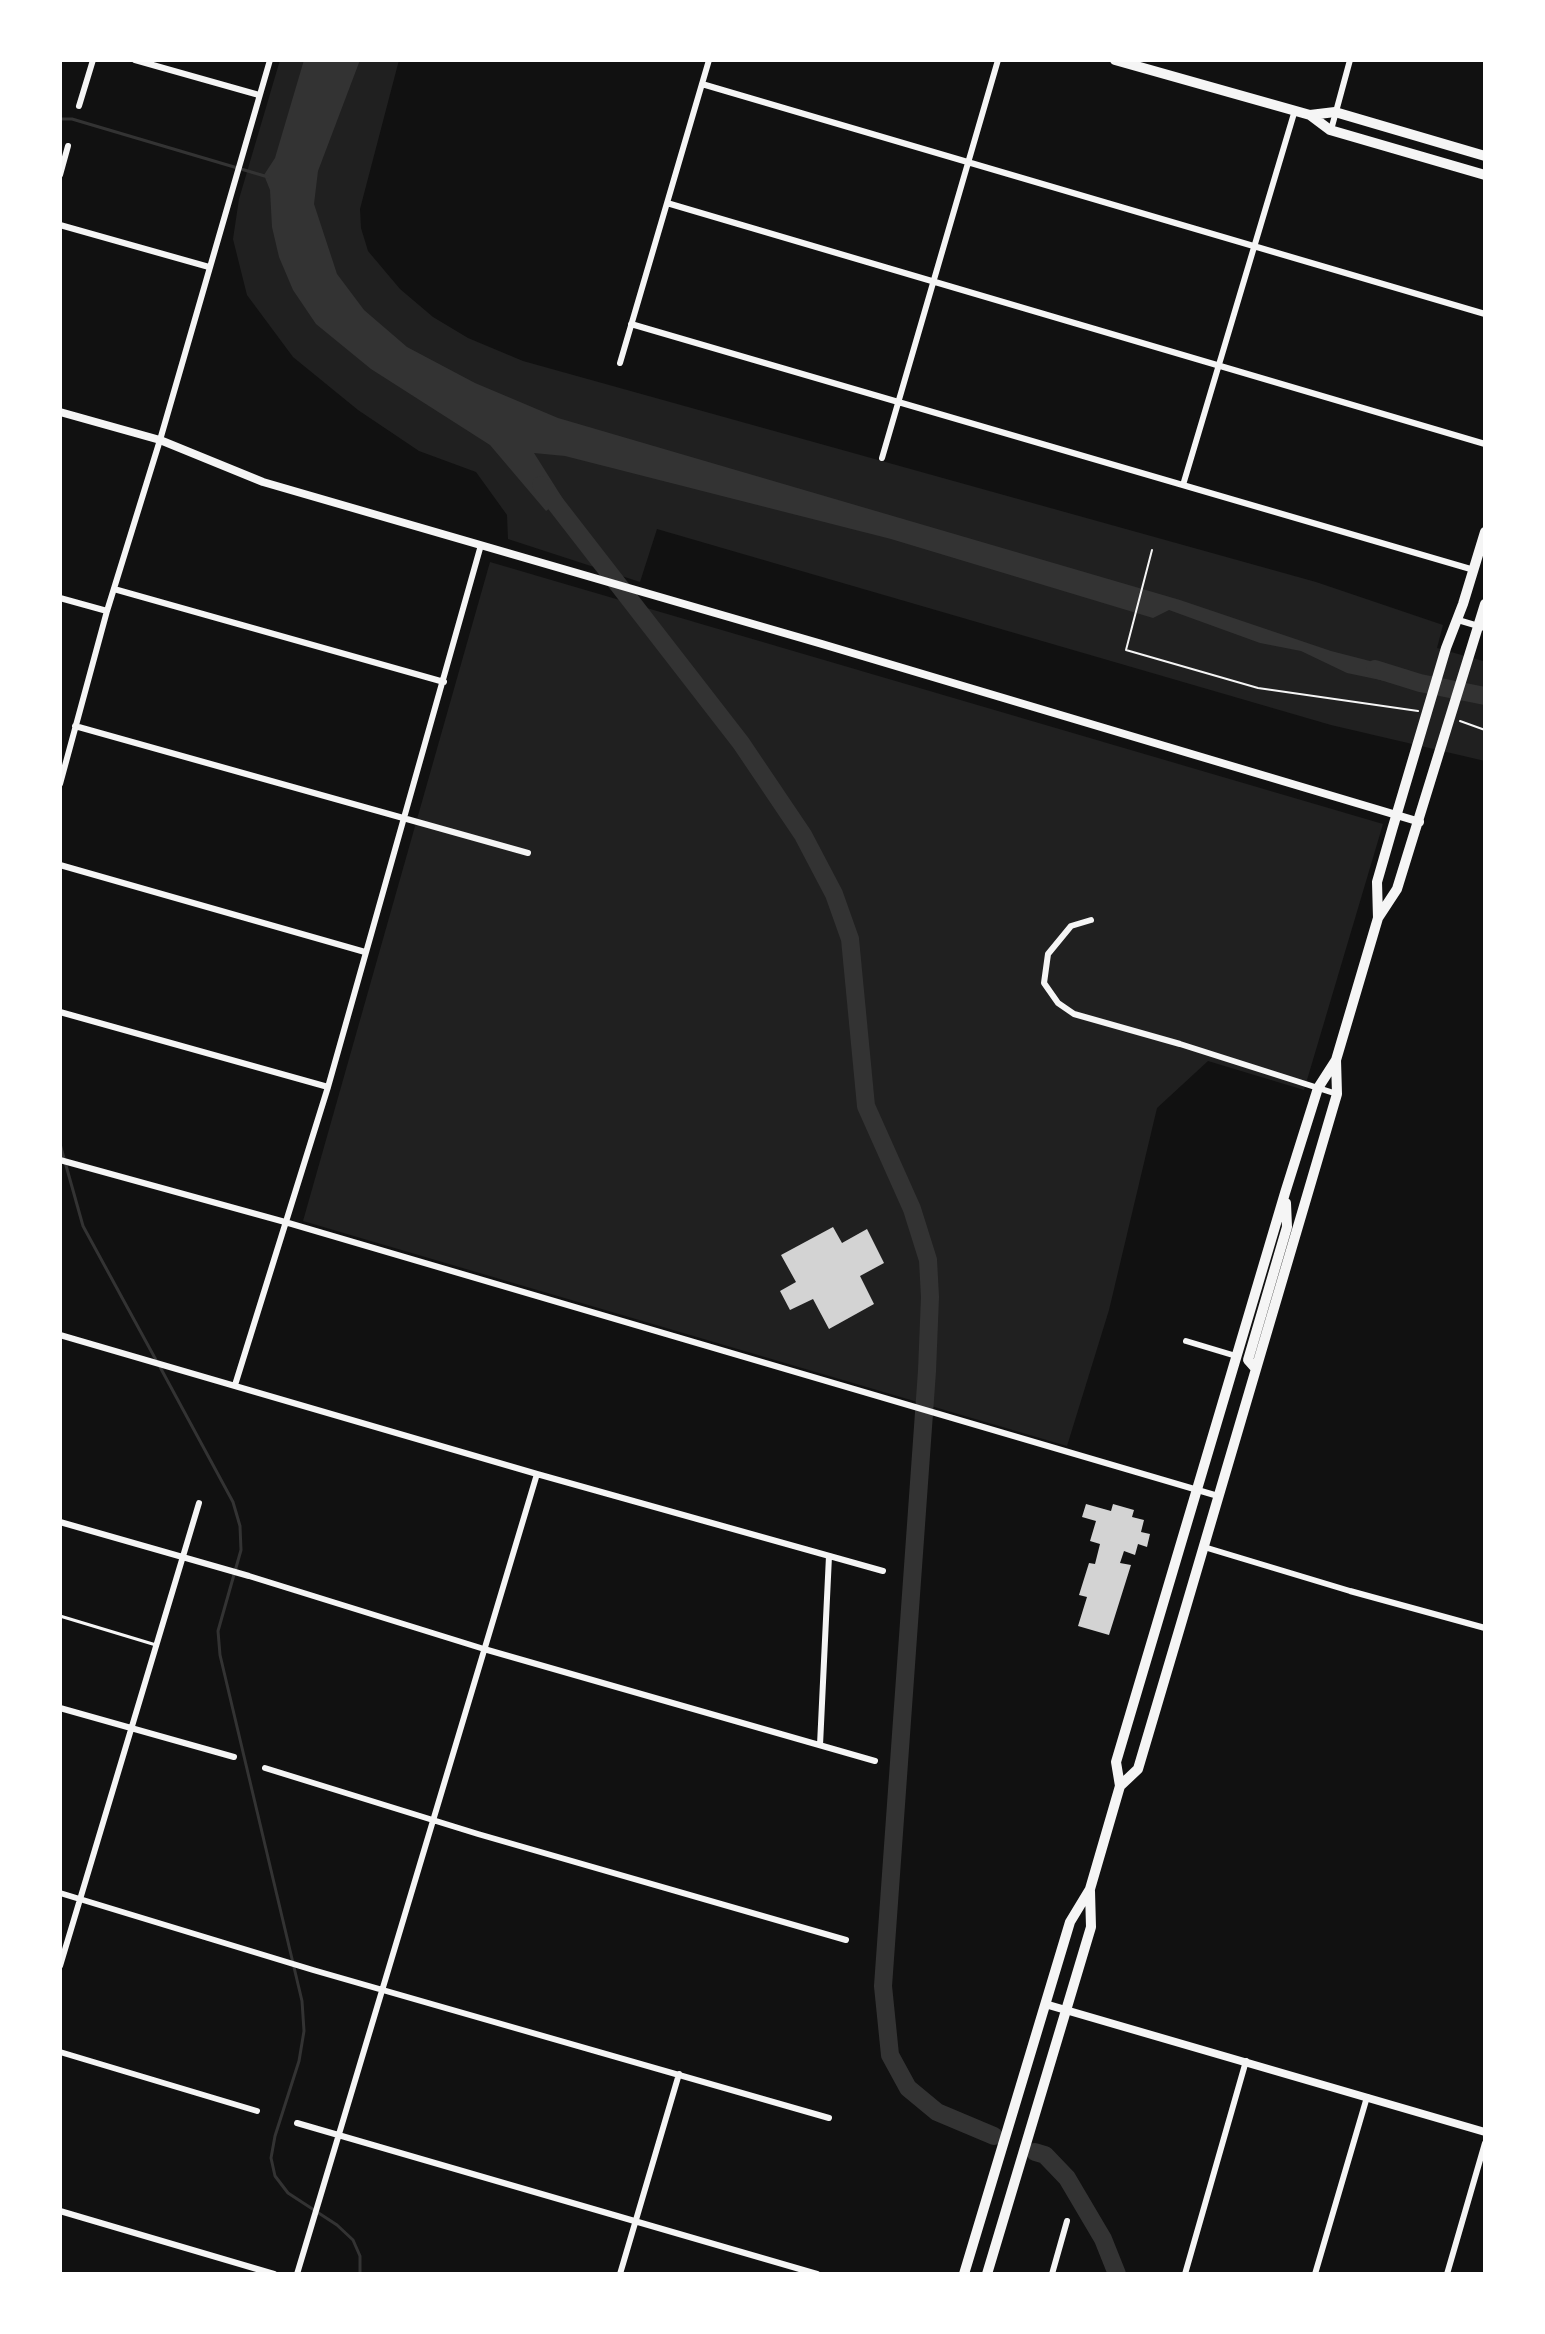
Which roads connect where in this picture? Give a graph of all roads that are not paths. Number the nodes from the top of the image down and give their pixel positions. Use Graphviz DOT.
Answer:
graph roads {
  1 [pos="93,60"];
  2 [pos="135,60"];
  3 [pos="270,60"];
  4 [pos="709,60"];
  5 [pos="998,60"];
  6 [pos="1115,60"];
  7 [pos="1350,60"];
  8 [pos="702,84"];
  9 [pos="259,95"];
  10 [pos="79,106"];
  11 [pos="1295,110"];
  12 [pos="1335,112"];
  13 [pos="1310,115"];
  14 [pos="1330,130"];
  15 [pos="68,146"];
  16 [pos="1485,156"];
  17 [pos="969,164"];
  18 [pos="60,175"];
  19 [pos="1485,175"];
  20 [pos="667,203"];
  21 [pos="60,225"];
  22 [pos="1255,247"];
  23 [pos="209,267"];
  24 [pos="933,280"];
  25 [pos="1485,314"];
  26 [pos="631,324"];
  27 [pos="620,363"];
  28 [pos="1219,365"];
  29 [pos="897,401"];
  30 [pos="60,412"];
  31 [pos="160,440"];
  32 [pos="1485,444"];
  33 [pos="882,458"];
  34 [pos="1183,485"];
  35 [pos="1485,532"];
  36 [pos="481,545"];
  37 [pos="1474,570"];
  38 [pos="114,589"];
  39 [pos="60,598"];
  40 [pos="1485,604"];
  41 [pos="107,611"];
  42 [pos="1458,620"];
  43 [pos="1482,627"];
  44 [pos="444,682"];
  45 [pos="75,726"];
  46 [pos="60,783"];
  47 [pos="1396,814"];
  48 [pos="403,818"];
  49 [pos="1420,822"];
  50 [pos="528,853"];
  51 [pos="60,865"];
  52 [pos="1378,918"];
  53 [pos="1091,920"];
  54 [pos="365,952"];
  55 [pos="60,1012"];
  56 [pos="1336,1060"];
  57 [pos="328,1087"];
  58 [pos="1318,1088"];
  59 [pos="1337,1094"];
  60 [pos="60,1160"];
  61 [pos="1285,1193"];
  62 [pos="285,1222"];
  63 [pos="60,1335"];
  64 [pos="1186,1341"];
  65 [pos="1237,1356"];
  66 [pos="1256,1369"];
  67 [pos="235,1385"];
  68 [pos="537,1474"];
  69 [pos="1198,1490"];
  70 [pos="1218,1496"];
  71 [pos="199,1503"];
  72 [pos="60,1522"];
  73 [pos="1203,1547"];
  74 [pos="829,1556"];
  75 [pos="183,1557"];
  76 [pos="883,1571"];
  77 [pos="60,1616"];
  78 [pos="1485,1628"];
  79 [pos="156,1645"];
  80 [pos="484,1649"];
  81 [pos="60,1708"];
  82 [pos="131,1728"];
  83 [pos="820,1745"];
  84 [pos="234,1757"];
  85 [pos="875,1761"];
  86 [pos="265,1768"];
  87 [pos="1120,1786"];
  88 [pos="432,1820"];
  89 [pos="1090,1889"];
  90 [pos="60,1893"];
  91 [pos="80,1899"];
  92 [pos="846,1940"];
  93 [pos="60,1966"];
  94 [pos="382,1990"];
  95 [pos="1045,2004"];
  96 [pos="1066,2010"];
  97 [pos="60,2052"];
  98 [pos="1246,2061"];
  99 [pos="679,2074"];
  100 [pos="1367,2097"];
  101 [pos="257,2111"];
  102 [pos="829,2118"];
  103 [pos="297,2123"];
  104 [pos="1485,2132"];
  105 [pos="338,2135"];
  106 [pos="1485,2143"];
  107 [pos="60,2211"];
  108 [pos="635,2221"];
  109 [pos="1067,2221"];
  110 [pos="274,2274"];
  111 [pos="297,2274"];
  112 [pos="620,2274"];
  113 [pos="817,2274"];
  114 [pos="964,2274"];
  115 [pos="987,2274"];
  116 [pos="1052,2274"];
  117 [pos="1185,2274"];
  118 [pos="1315,2274"];
  119 [pos="1447,2274"];
  1 -- 10 [label="street"];
  2 -- 9 [label="street"];
  3 -- 9 [label="street"];
  4 -- 8 [label="street"];
  5 -- 17 [label="street"];
  6 -- 11 [label="main road"];
  7 -- 12 [label="street"];
  8 -- 17 [label="street"];
  8 -- 20 [label="street"];
  9 -- 23 [label="street"];
  11 -- 13 [label="main road"];
  11 -- 22 [label="street"];
  12 -- 13 [label="main road"];
  12 -- 14 [label="street"];
  12 -- 16 [label="main road"];
  13 -- 14 [label="main road"];
  14 -- 19 [label="main road"];
  15 -- 18 [label="street"];
  17 -- 22 [label="street"];
  17 -- 24 [label="street"];
  20 -- 24 [label="street"];
  20 -- 26 [label="street"];
  21 -- 23 [label="street"];
  22 -- 25 [label="street"];
  22 -- 28 [label="street"];
  23 -- 31 [label="street"];
  24 -- 28 [label="street"];
  24 -- 29 [label="street"];
  26 -- 27 [label="street"];
  26 -- 29 [label="street"];
  28 -- 32 [label="street"];
  28 -- 34 [label="street"];
  29 -- 33 [label="street"];
  29 -- 34 [label="street"];
  30 -- 31 [label="street"];
  31 -- 36 [label="street"];
  31 -- 38 [label="street"];
  34 -- 37 [label="street"];
  35 -- 37 [label="main road"];
  36 -- 44 [label="street"];
  36 -- 47 [label="street"];
  37 -- 42 [label="main road"];
  38 -- 41 [label="street"];
  38 -- 44 [label="street"];
  39 -- 41 [label="street"];
  40 -- 43 [label="main road"];
  41 -- 45 [label="street"];
  42 -- 43 [label="street"];
  42 -- 47 [label="main road"];
  43 -- 49 [label="main road"];
  44 -- 48 [label="street"];
  45 -- 46 [label="street"];
  45 -- 48 [label="street"];
  47 -- 49 [label="street"];
  47 -- 52 [label="main road"];
  48 -- 50 [label="street"];
  48 -- 54 [label="street"];
  49 -- 52 [label="main road"];
  51 -- 54 [label="street"];
  52 -- 56 [label="main road"];
  53 -- 58 [label="street"];
  54 -- 57 [label="street"];
  55 -- 57 [label="street"];
  56 -- 58 [label="main road"];
  56 -- 59 [label="main road"];
  57 -- 62 [label="street"];
  58 -- 59 [label="street"];
  58 -- 61 [label="main road"];
  59 -- 66 [label="main road"];
  60 -- 62 [label="street"];
  61 -- 65 [label="main road"];
  61 -- 66 [label="main road"];
  62 -- 67 [label="street"];
  62 -- 69 [label="street"];
  63 -- 67 [label="street"];
  64 -- 65 [label="street"];
  65 -- 69 [label="main road"];
  66 -- 70 [label="main road"];
  67 -- 68 [label="street"];
  68 -- 74 [label="street"];
  68 -- 80 [label="street"];
  69 -- 70 [label="street"];
  69 -- 87 [label="main road"];
  70 -- 73 [label="main road"];
  71 -- 75 [label="street"];
  72 -- 75 [label="street"];
  73 -- 78 [label="street"];
  73 -- 87 [label="main road"];
  74 -- 76 [label="street"];
  74 -- 83 [label="street"];
  75 -- 79 [label="street"];
  75 -- 80 [label="street"];
  77 -- 79 [label="lane"];
  79 -- 82 [label="street"];
  80 -- 83 [label="street"];
  80 -- 88 [label="street"];
  81 -- 82 [label="street"];
  82 -- 84 [label="street"];
  82 -- 91 [label="street"];
  83 -- 85 [label="street"];
  86 -- 88 [label="street"];
  87 -- 89 [label="main road"];
  88 -- 92 [label="street"];
  88 -- 94 [label="street"];
  89 -- 95 [label="main road"];
  89 -- 96 [label="main road"];
  90 -- 91 [label="street"];
  91 -- 93 [label="street"];
  91 -- 94 [label="street"];
  94 -- 99 [label="street"];
  94 -- 105 [label="street"];
  95 -- 96 [label="street"];
  95 -- 114 [label="main road"];
  96 -- 98 [label="street"];
  96 -- 115 [label="main road"];
  97 -- 101 [label="street"];
  98 -- 100 [label="street"];
  98 -- 117 [label="street"];
  99 -- 102 [label="street"];
  99 -- 108 [label="street"];
  100 -- 104 [label="street"];
  100 -- 118 [label="street"];
  103 -- 105 [label="street"];
  105 -- 108 [label="street"];
  105 -- 111 [label="street"];
  106 -- 119 [label="street"];
  107 -- 110 [label="street"];
  108 -- 112 [label="street"];
  108 -- 113 [label="street"];
  109 -- 116 [label="street"];
}
